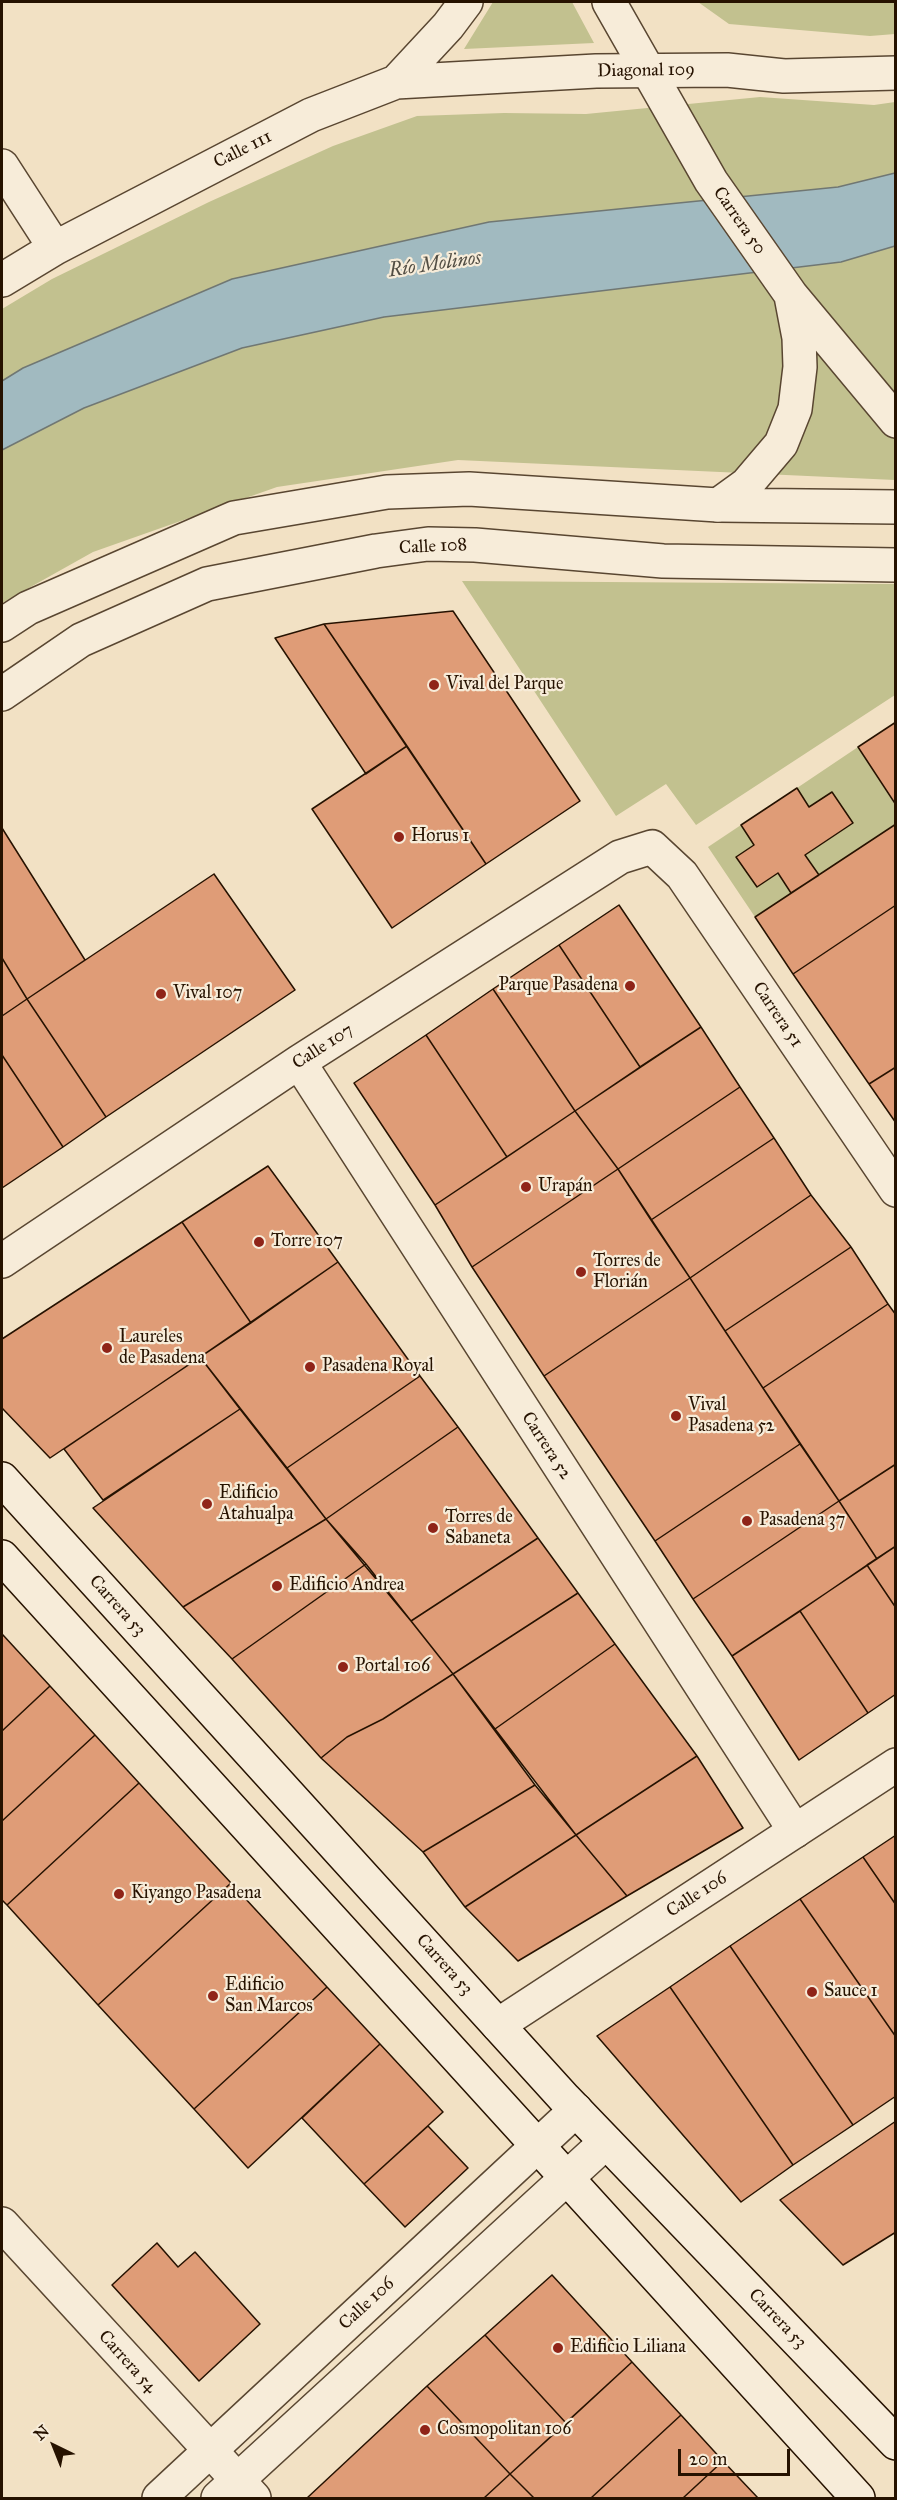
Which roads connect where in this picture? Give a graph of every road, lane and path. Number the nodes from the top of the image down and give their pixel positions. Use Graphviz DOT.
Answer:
graph roads {
  1 [pos="466,2"];
  2 [pos="609,2"];
  3 [pos="648,71"];
  4 [pos="896,73"];
  5 [pos="396,82"];
  6 [pos="2,166"];
  7 [pos="55,248"];
  8 [pos="2,280"];
  9 [pos="784,285"];
  10 [pos="896,422"];
  11 [pos="718,505"];
  12 [pos="896,507"];
  13 [pos="896,565"];
  14 [pos="2,625"];
  15 [pos="2,694"];
  16 [pos="652,847"];
  17 [pos="299,1062"];
  18 [pos="896,1190"];
  19 [pos="2,1261"];
  20 [pos="2,1479"];
  21 [pos="2,1557"];
  22 [pos="896,1765"];
  23 [pos="795,1831"];
  24 [pos="498,2025"];
  25 [pos="576,2110"];
  26 [pos="606,2142"];
  27 [pos="537,2146"];
  28 [pos="567,2178"];
  29 [pos="2,2224"];
  30 [pos="896,2443"];
  31 [pos="210,2450"];
  32 [pos="237,2492"];
  33 [pos="159,2499"];
  34 [pos="858,2499"];
  1 -- 5 [label="street, Calle 111"];
  2 -- 3 [label="street, Carrera 50"];
  3 -- 4 [label="street, Diagonal 109"];
  3 -- 5 [label="street, Diagonal 109"];
  3 -- 9 [label="street, Carrera 50"];
  5 -- 7 [label="street, Calle 111"];
  6 -- 7 [label="street"];
  7 -- 8 [label="street, Calle 111"];
  9 -- 10 [label="street, Carrera 50"];
  9 -- 11 [label="street"];
  11 -- 12 [label="street"];
  11 -- 14 [label="street"];
  13 -- 15 [label="street, Calle 108"];
  16 -- 17 [label="street, Calle 107"];
  16 -- 18 [label="street, Carrera 51"];
  17 -- 19 [label="street, Calle 107"];
  17 -- 23 [label="street, Carrera 52"];
  20 -- 24 [label="street, Carrera 53"];
  21 -- 27 [label="street"];
  22 -- 23 [label="street, Calle 106"];
  23 -- 24 [label="street, Calle 106"];
  24 -- 25 [label="street, Carrera 53"];
  25 -- 26 [label="street, Carrera 53"];
  25 -- 27 [label="street, Calle 106"];
  26 -- 28 [label="street"];
  26 -- 30 [label="street, Carrera 53"];
  27 -- 28 [label="street"];
  27 -- 31 [label="street, Calle 106"];
  28 -- 32 [label="street"];
  28 -- 34 [label="street"];
  29 -- 31 [label="street, Carrera 54"];
  31 -- 32 [label="street, Carrera 54"];
  31 -- 33 [label="street, Calle 106"];
}
